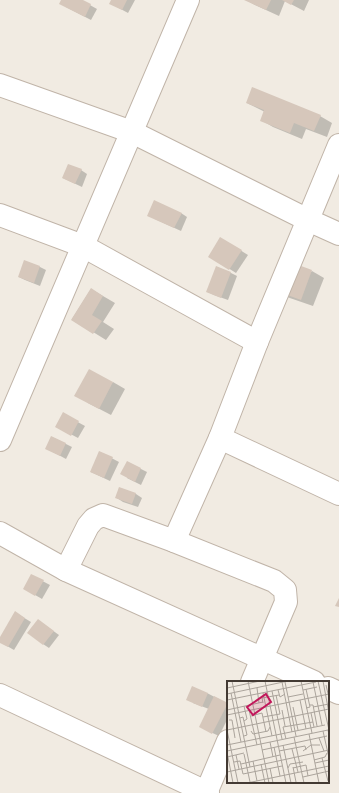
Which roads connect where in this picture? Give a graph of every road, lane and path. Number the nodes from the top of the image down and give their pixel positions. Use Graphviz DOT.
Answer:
graph roads {
  1 [pos="188,0"];
  2 [pos="0,85"];
  3 [pos="132,132"];
  4 [pos="339,145"];
  5 [pos="0,215"];
  6 [pos="308,220"];
  7 [pos="339,234"];
  8 [pos="83,246"];
  9 [pos="257,342"];
  10 [pos="220,438"];
  11 [pos="0,440"];
  12 [pos="339,494"];
  13 [pos="0,533"];
  14 [pos="174,541"];
  15 [pos="66,570"];
  16 [pos="262,659"];
  17 [pos="252,681"];
  18 [pos="312,681"];
  19 [pos="329,688"];
  20 [pos="339,693"];
  21 [pos="0,695"];
  22 [pos="227,743"];
  23 [pos="207,793"];
  1 -- 3 [label="street"];
  2 -- 3 [label="street"];
  3 -- 6 [label="street"];
  3 -- 8 [label="street"];
  4 -- 6 [label="street"];
  5 -- 8 [label="street"];
  6 -- 7 [label="street"];
  6 -- 9 [label="street"];
  8 -- 9 [label="street"];
  8 -- 11 [label="street"];
  9 -- 10 [label="street"];
  10 -- 12 [label="street"];
  10 -- 14 [label="street"];
  13 -- 15 [label="street"];
  14 -- 15 [label="street"];
  14 -- 16 [label="street"];
  15 -- 16 [label="street"];
  16 -- 17 [label="street"];
  16 -- 18 [label="street"];
  19 -- 20 [label="street"];
  21 -- 23 [label="street"];
  22 -- 23 [label="street"];
}
